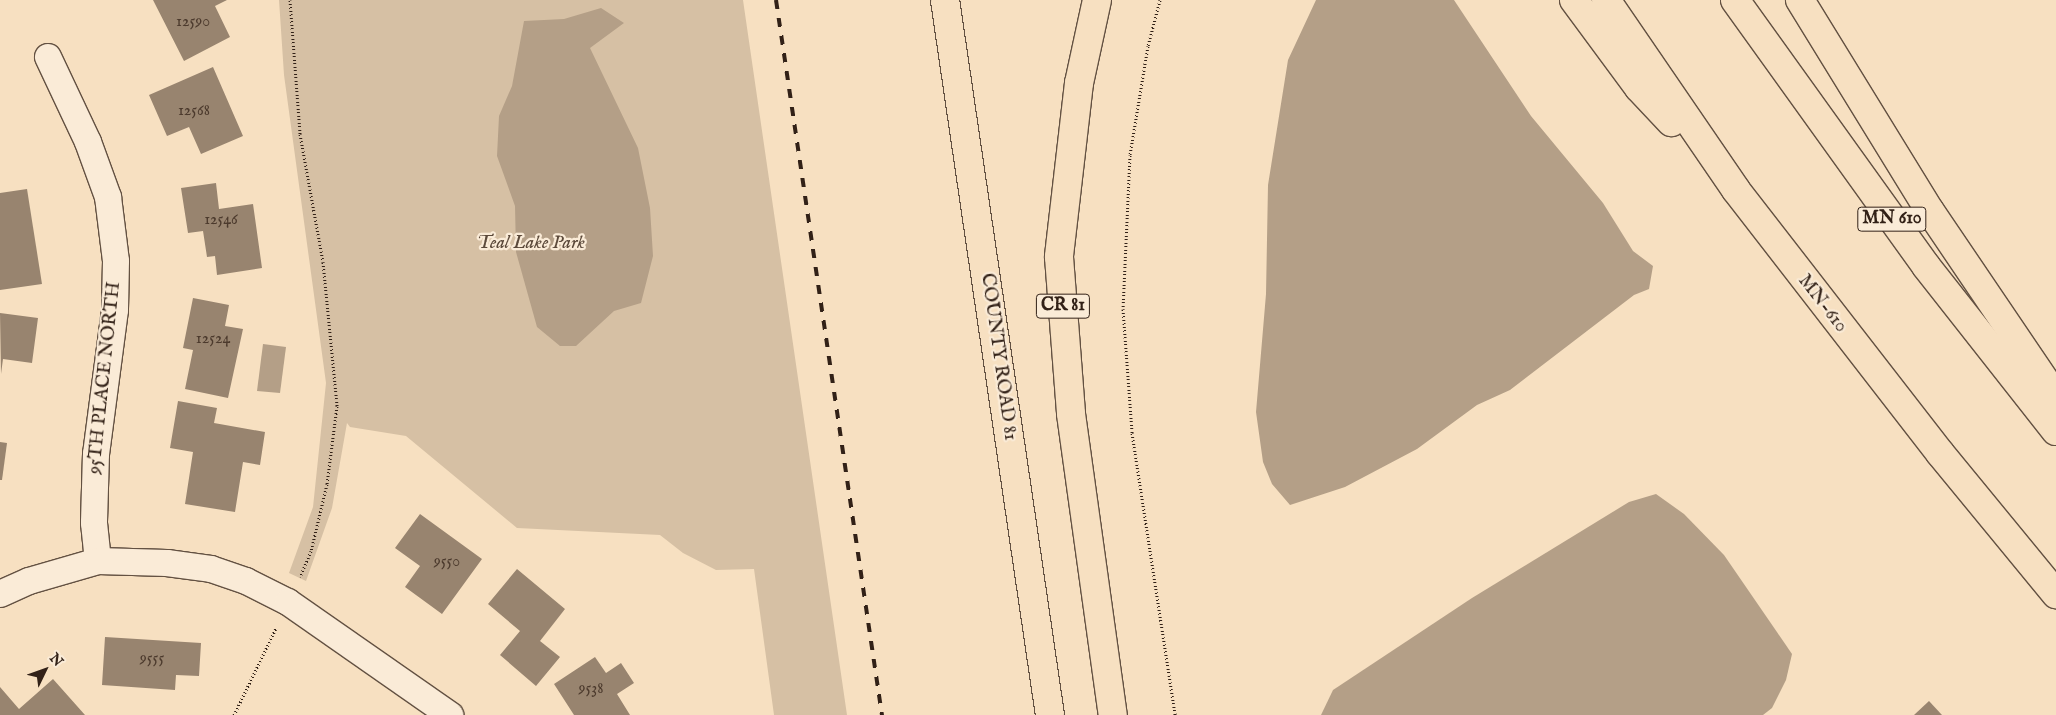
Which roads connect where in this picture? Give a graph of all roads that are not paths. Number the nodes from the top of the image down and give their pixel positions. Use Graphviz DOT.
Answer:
graph roads {
  1 [pos="945,0"];
  2 [pos="1097,0"];
  3 [pos="1574,0"];
  4 [pos="1606,0"];
  5 [pos="1736,0"];
  6 [pos="1800,0"];
  7 [pos="48,57"];
  8 [pos="1736,190"];
  9 [pos="2056,397"];
  10 [pos="2056,432"];
  11 [pos="98,561"];
  12 [pos="0,594"];
  13 [pos="2056,594"];
  14 [pos="450,715"];
  15 [pos="1050,715"];
  16 [pos="1113,715"];
  1 -- 15 [label="highway, COUNTY ROAD 81"];
  2 -- 16 [label="highway, CR 81"];
  3 -- 8 [label="highway"];
  4 -- 8 [label="highway, MN-610"];
  5 -- 10 [label="highway, MN 610"];
  6 -- 9 [label="highway"];
  7 -- 11 [label="street, 95TH PLACE NORTH"];
  8 -- 13 [label="highway, MN-610"];
  11 -- 12 [label="street"];
  11 -- 14 [label="street"];
}
